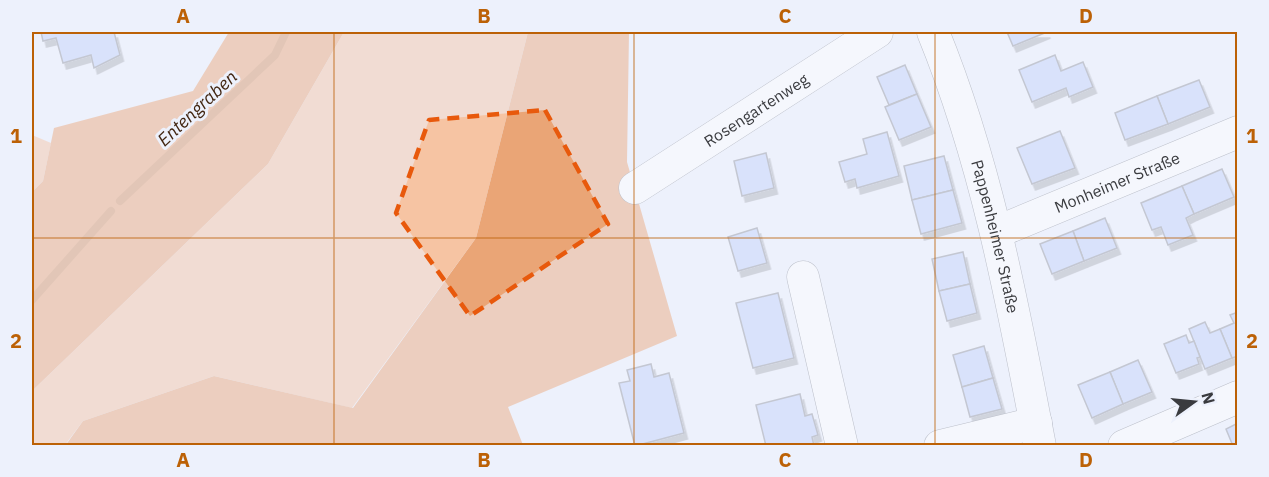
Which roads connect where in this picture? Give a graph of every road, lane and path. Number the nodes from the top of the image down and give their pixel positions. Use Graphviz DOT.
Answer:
graph roads {
  1 [pos="877,32"];
  2 [pos="933,32"];
  3 [pos="1238,132"];
  4 [pos="635,188"];
  5 [pos="997,232"];
  6 [pos="803,277"];
  7 [pos="1238,397"];
  8 [pos="1038,434"];
  9 [pos="842,446"];
  10 [pos="940,446"];
  11 [pos="1124,446"];
  1 -- 4 [label="street, Rosengartenweg"];
  2 -- 5 [label="street, Pappenheimer Straße"];
  3 -- 5 [label="street, Monheimer Straße"];
  5 -- 8 [label="street, Pappenheimer Straße"];
  6 -- 9 [label="street"];
  7 -- 11 [label="street"];
  8 -- 10 [label="street"];
}
